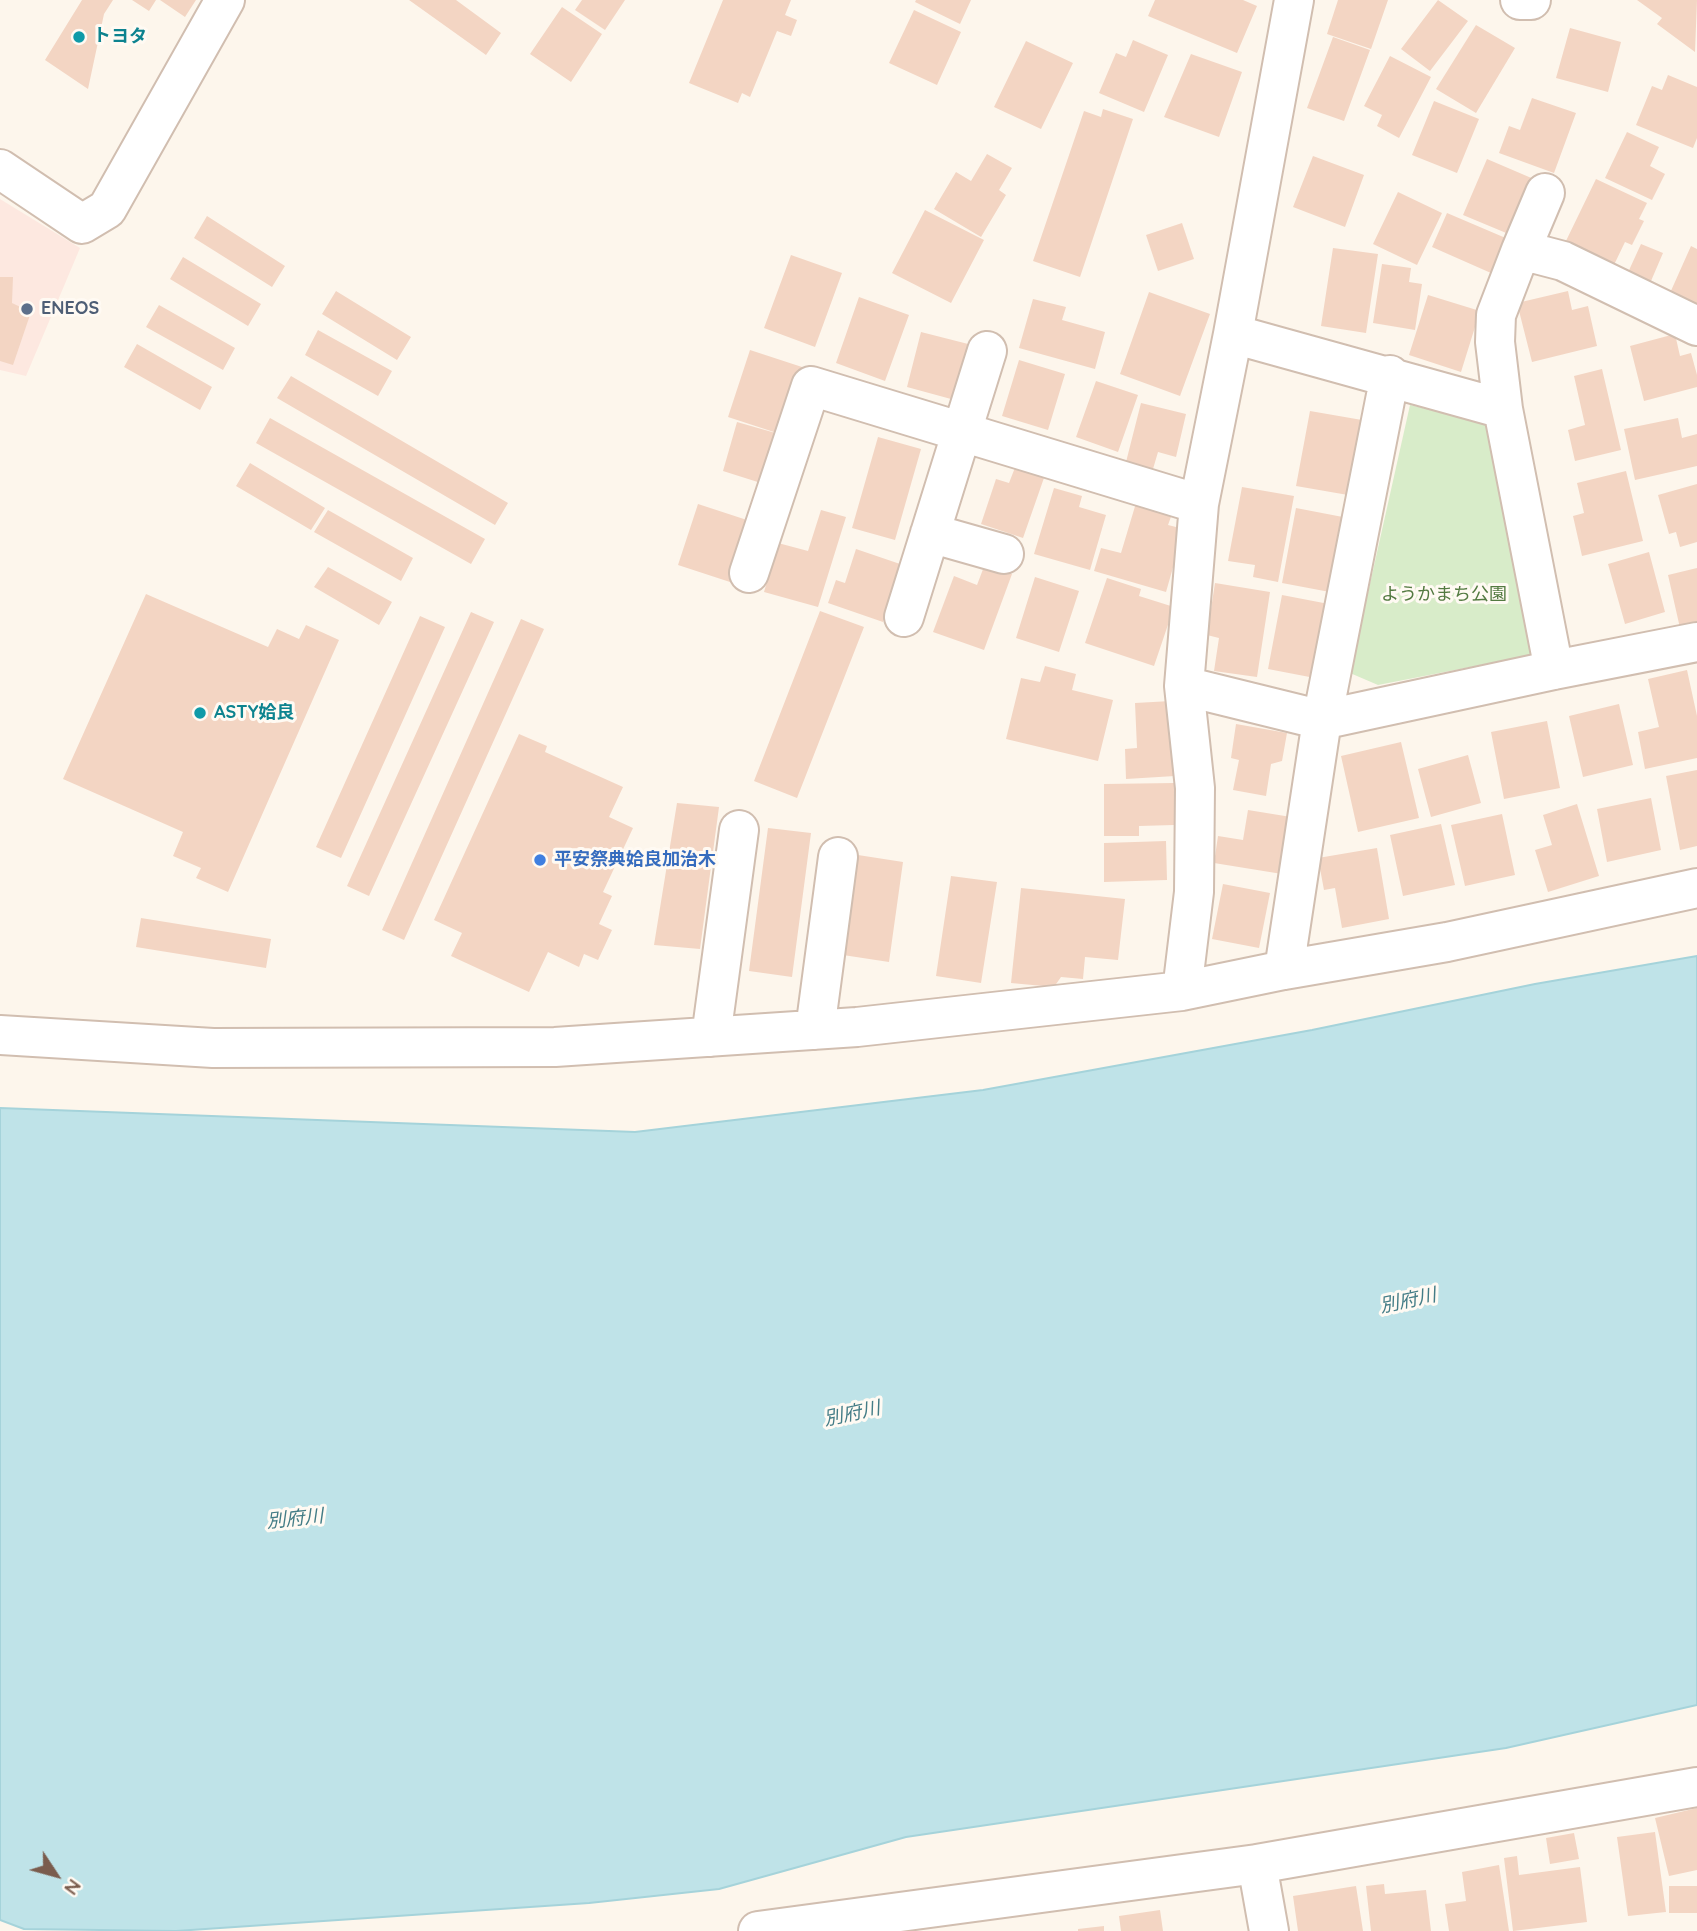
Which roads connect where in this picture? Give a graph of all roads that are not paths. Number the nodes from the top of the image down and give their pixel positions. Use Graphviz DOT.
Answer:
graph roads {
  1 [pos="225,0"];
  2 [pos="1294,0"];
  3 [pos="1520,0"];
  4 [pos="1531,0"];
  5 [pos="0,169"];
  6 [pos="1545,193"];
  7 [pos="1521,250"];
  8 [pos="1697,327"];
  9 [pos="1233,334"];
  10 [pos="987,351"];
  11 [pos="1390,375"];
  12 [pos="1503,409"];
  13 [pos="962,432"];
  14 [pos="1199,504"];
  15 [pos="930,533"];
  16 [pos="1004,554"];
  17 [pos="750,573"];
  18 [pos="904,617"];
  19 [pos="1697,642"];
  20 [pos="1554,670"];
  21 [pos="1184,687"];
  22 [pos="1322,720"];
  23 [pos="739,830"];
  24 [pos="838,857"];
  25 [pos="1697,888"];
  26 [pos="1284,970"];
  27 [pos="1182,991"];
  28 [pos="815,1030"];
  29 [pos="0,1035"];
  30 [pos="711,1037"];
  31 [pos="1697,1787"];
  32 [pos="1257,1864"];
  33 [pos="758,1931"];
  34 [pos="1269,1931"];
  1 -- 5 [label="street"];
  2 -- 9 [label="street"];
  3 -- 4 [label="street"];
  6 -- 7 [label="street"];
  7 -- 8 [label="street"];
  7 -- 12 [label="street"];
  9 -- 11 [label="street"];
  9 -- 14 [label="street"];
  10 -- 13 [label="street"];
  11 -- 12 [label="street"];
  11 -- 22 [label="street"];
  12 -- 20 [label="street"];
  13 -- 14 [label="street"];
  13 -- 15 [label="street"];
  13 -- 17 [label="street"];
  14 -- 21 [label="street"];
  15 -- 16 [label="street"];
  15 -- 18 [label="street"];
  19 -- 20 [label="street"];
  20 -- 22 [label="street"];
  21 -- 22 [label="street"];
  21 -- 27 [label="street"];
  22 -- 26 [label="street"];
  23 -- 30 [label="street"];
  24 -- 28 [label="street"];
  25 -- 26 [label="street"];
  26 -- 27 [label="street"];
  27 -- 28 [label="street"];
  28 -- 30 [label="street"];
  29 -- 30 [label="street"];
  31 -- 32 [label="street"];
  32 -- 33 [label="street"];
  32 -- 34 [label="street"];
}
